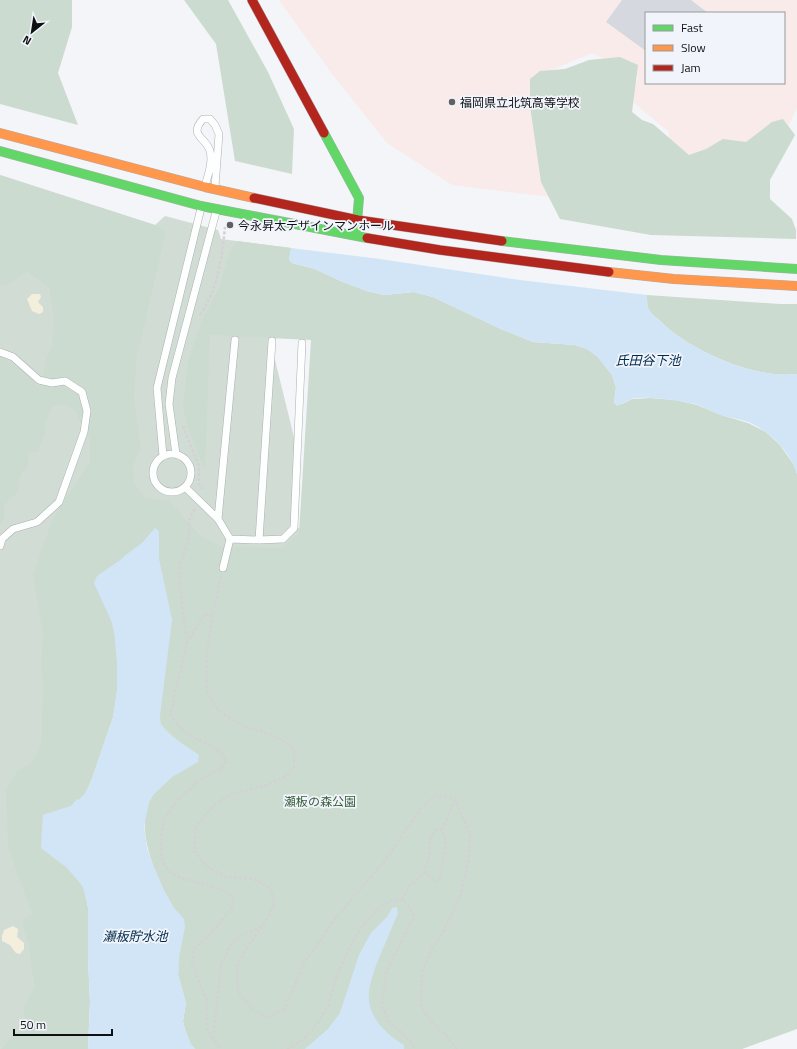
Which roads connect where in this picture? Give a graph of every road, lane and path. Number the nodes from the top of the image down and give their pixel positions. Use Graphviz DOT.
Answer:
graph roads {
  1 [pos="252,0"];
  2 [pos="0,133"];
  3 [pos="0,151"];
  4 [pos="203,197"];
  5 [pos="218,197"];
  6 [pos="358,220"];
  7 [pos="225,226"];
  8 [pos="355,236"];
  9 [pos="797,269"];
  10 [pos="797,286"];
  11 [pos="199,316"];
  12 [pos="235,340"];
  13 [pos="272,341"];
  14 [pos="302,343"];
  15 [pos="0,352"];
  16 [pos="182,422"];
  17 [pos="176,454"];
  18 [pos="163,456"];
  19 [pos="184,487"];
  20 [pos="199,501"];
  21 [pos="218,519"];
  22 [pos="230,538"];
  23 [pos="260,540"];
  24 [pos="0,546"];
  25 [pos="223,568"];
  26 [pos="212,615"];
  27 [pos="187,643"];
  28 [pos="455,800"];
  29 [pos="442,830"];
  30 [pos="425,872"];
  31 [pos="402,900"];
  32 [pos="261,928"];
  33 [pos="213,1039"];
  34 [pos="221,1049"];
  35 [pos="287,1049"];
  36 [pos="416,1049"];
  37 [pos="457,1049"];
  1 -- 6 [label="street"];
  2 -- 4 [label="street"];
  3 -- 4 [label="street"];
  4 -- 5 [label="street"];
  4 -- 5 [label="street"];
  4 -- 5 [label="lane"];
  4 -- 18 [label="lane"];
  5 -- 6 [label="street"];
  5 -- 8 [label="street"];
  5 -- 17 [label="lane"];
  6 -- 8 [label="street"];
  6 -- 9 [label="street"];
  7 -- 11 [label="path"];
  8 -- 10 [label="street"];
  12 -- 21 [label="lane"];
  13 -- 23 [label="lane"];
  14 -- 23 [label="lane"];
  15 -- 24 [label="lane"];
  16 -- 20 [label="path"];
  17 -- 18 [label="lane"];
  17 -- 19 [label="lane"];
  18 -- 19 [label="lane"];
  19 -- 20 [label="lane"];
  20 -- 21 [label="lane"];
  20 -- 27 [label="path"];
  21 -- 22 [label="lane"];
  22 -- 23 [label="lane"];
  22 -- 25 [label="lane"];
  25 -- 26 [label="path"];
  26 -- 27 [label="path"];
  26 -- 32 [label="path"];
  27 -- 33 [label="path"];
  28 -- 29 [label="path"];
  28 -- 32 [label="path"];
  28 -- 37 [label="path"];
  29 -- 30 [label="path"];
  29 -- 30 [label="path"];
  30 -- 31 [label="path"];
  31 -- 35 [label="path"];
  31 -- 36 [label="path"];
  32 -- 33 [label="path"];
  33 -- 34 [label="path"];
}
